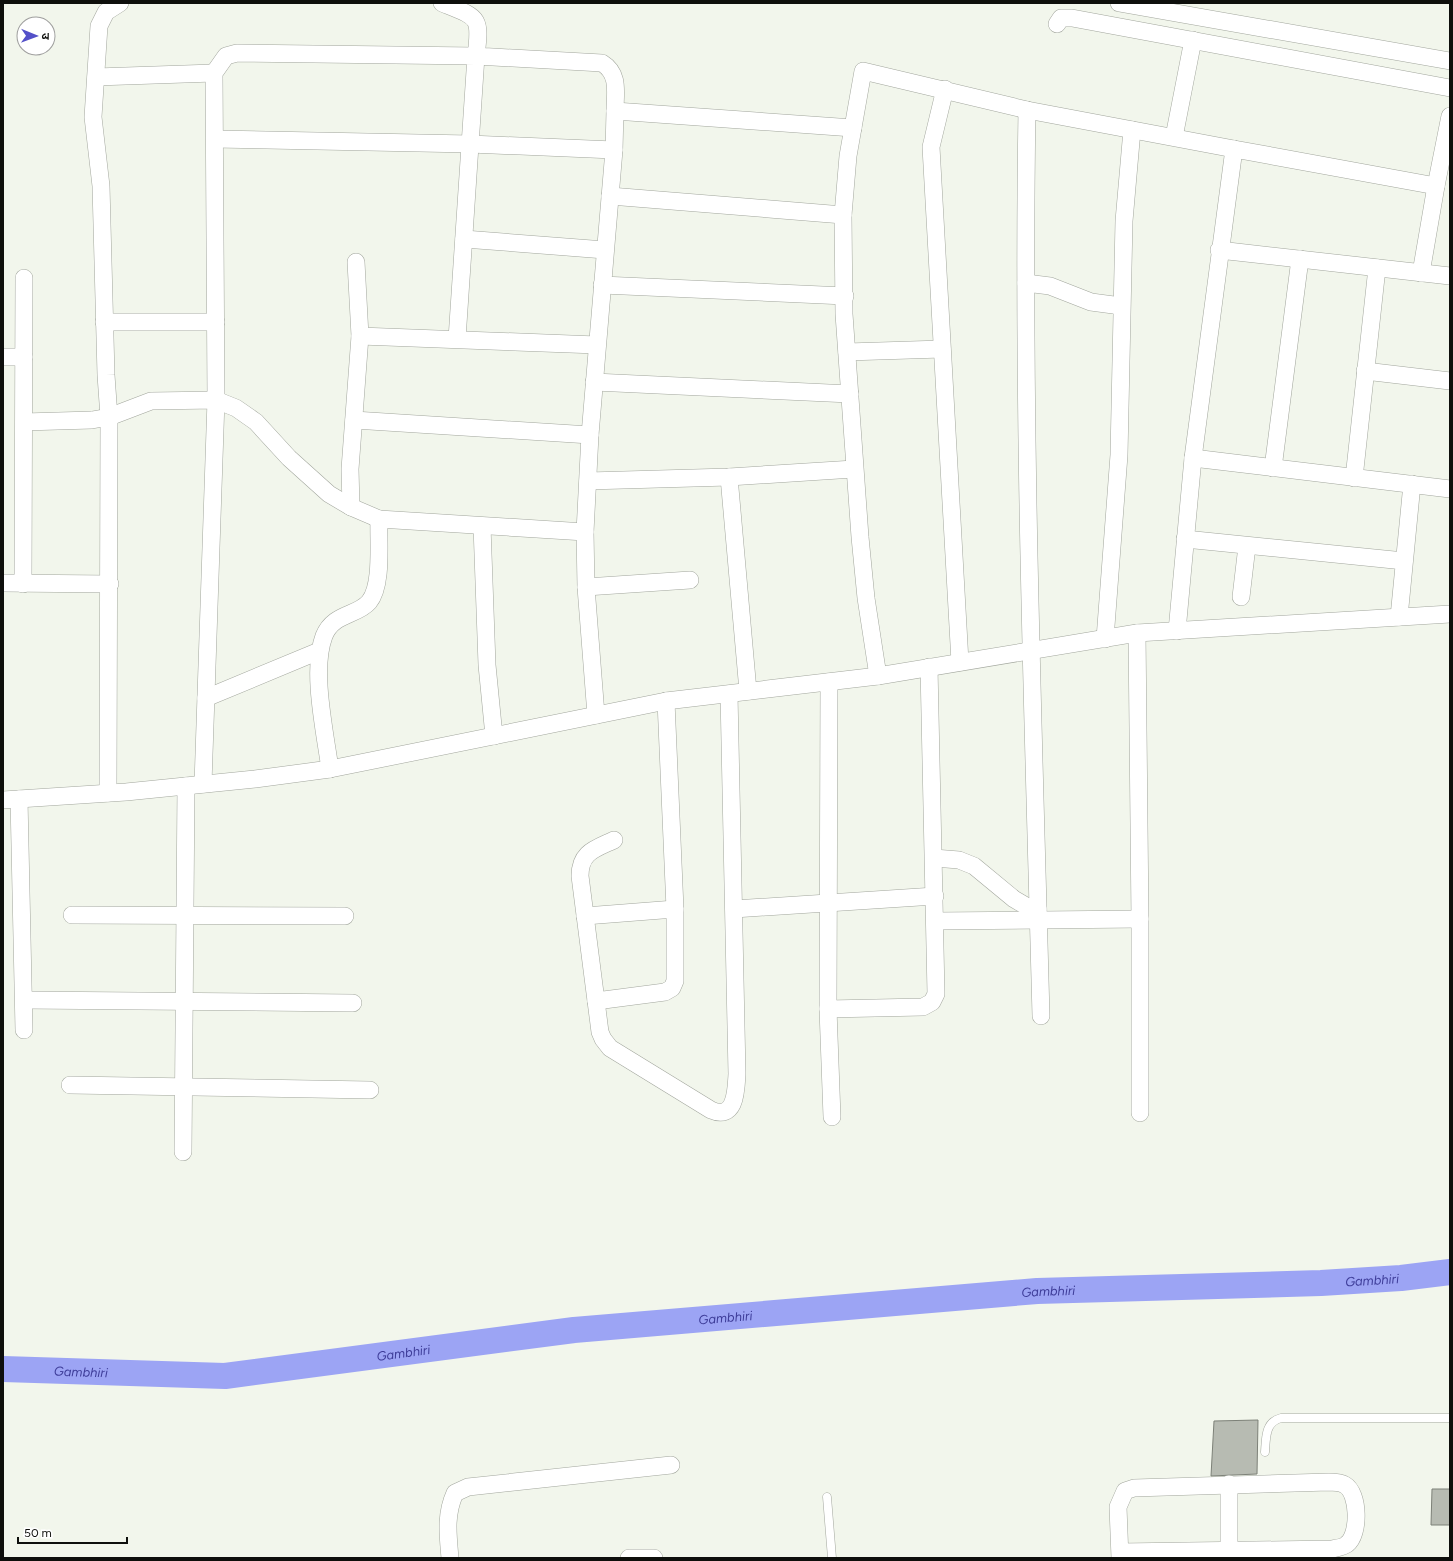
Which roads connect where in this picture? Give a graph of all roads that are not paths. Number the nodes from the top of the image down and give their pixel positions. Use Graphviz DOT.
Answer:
graph roads {
  1 [pos="120,3"];
  2 [pos="442,3"];
  3 [pos="1119,3"];
  4 [pos="1057,24"];
  5 [pos="1193,40"];
  6 [pos="476,56"];
  7 [pos="1450,61"];
  8 [pos="214,73"];
  9 [pos="96,77"];
  10 [pos="1450,88"];
  11 [pos="945,89"];
  12 [pos="1027,110"];
  13 [pos="615,111"];
  14 [pos="1450,116"];
  15 [pos="853,128"];
  16 [pos="1132,130"];
  17 [pos="1174,137"];
  18 [pos="215,139"];
  19 [pos="470,144"];
  20 [pos="1234,149"];
  21 [pos="614,150"];
  22 [pos="1436,186"];
  23 [pos="610,196"];
  24 [pos="844,215"];
  25 [pos="464,239"];
  26 [pos="605,250"];
  27 [pos="1219,250"];
  28 [pos="1300,259"];
  29 [pos="356,262"];
  30 [pos="1377,268"];
  31 [pos="1421,273"];
  32 [pos="1450,276"];
  33 [pos="24,278"];
  34 [pos="1026,283"];
  35 [pos="602,285"];
  36 [pos="845,296"];
  37 [pos="1121,306"];
  38 [pos="104,322"];
  39 [pos="216,322"];
  40 [pos="360,336"];
  41 [pos="456,339"];
  42 [pos="597,344"];
  43 [pos="942,349"];
  44 [pos="847,352"];
  45 [pos="3,356"];
  46 [pos="24,357"];
  47 [pos="1365,371"];
  48 [pos="1450,381"];
  49 [pos="594,382"];
  50 [pos="850,394"];
  51 [pos="216,400"];
  52 [pos="109,417"];
  53 [pos="354,420"];
  54 [pos="24,422"];
  55 [pos="590,435"];
  56 [pos="1193,458"];
  57 [pos="1273,468"];
  58 [pos="854,469"];
  59 [pos="729,477"];
  60 [pos="1354,478"];
  61 [pos="588,481"];
  62 [pos="1412,484"];
  63 [pos="1450,489"];
  64 [pos="351,507"];
  65 [pos="378,519"];
  66 [pos="482,526"];
  67 [pos="585,532"];
  68 [pos="1185,539"];
  69 [pos="1247,546"];
  70 [pos="1404,561"];
  71 [pos="690,580"];
  72 [pos="3,583"];
  73 [pos="22,584"];
  74 [pos="110,584"];
  75 [pos="586,587"];
  76 [pos="1241,597"];
  77 [pos="1450,614"];
  78 [pos="1399,617"];
  79 [pos="1177,631"];
  80 [pos="1138,633"];
  81 [pos="1105,639"];
  82 [pos="319,651"];
  83 [pos="1031,651"];
  84 [pos="960,662"];
  85 [pos="929,667"];
  86 [pos="878,676"];
  87 [pos="829,682"];
  88 [pos="748,691"];
  89 [pos="729,694"];
  90 [pos="206,698"];
  91 [pos="666,701"];
  92 [pos="596,715"];
  93 [pos="494,736"];
  94 [pos="330,769"];
  95 [pos="203,784"];
  96 [pos="186,786"];
  97 [pos="108,793"];
  98 [pos="11,800"];
  99 [pos="614,840"];
  100 [pos="934,858"];
  101 [pos="935,896"];
  102 [pos="828,902"];
  103 [pos="675,909"];
  104 [pos="734,909"];
  105 [pos="72,915"];
  106 [pos="184,915"];
  107 [pos="1038,915"];
  108 [pos="345,916"];
  109 [pos="586,916"];
  110 [pos="1140,919"];
  111 [pos="936,921"];
  112 [pos="24,1000"];
  113 [pos="596,1001"];
  114 [pos="184,1002"];
  115 [pos="353,1003"];
  116 [pos="828,1009"];
  117 [pos="1041,1016"];
  118 [pos="24,1030"];
  119 [pos="70,1085"];
  120 [pos="183,1087"];
  121 [pos="370,1090"];
  122 [pos="1140,1113"];
  123 [pos="832,1117"];
  124 [pos="183,1152"];
  125 [pos="1450,1418"];
  126 [pos="1265,1452"];
  127 [pos="671,1464"];
  128 [pos="1229,1484"];
  129 [pos="827,1497"];
  130 [pos="1229,1554"];
  131 [pos="1120,1555"];
  132 [pos="450,1558"];
  133 [pos="629,1558"];
  134 [pos="654,1558"];
  135 [pos="832,1558"];
  1 -- 9 [label="street"];
  2 -- 6 [label="street"];
  3 -- 7 [label="street"];
  4 -- 5 [label="street"];
  5 -- 10 [label="street"];
  5 -- 17 [label="street"];
  6 -- 8 [label="street"];
  6 -- 13 [label="street"];
  6 -- 19 [label="street"];
  8 -- 9 [label="street"];
  8 -- 18 [label="street"];
  9 -- 38 [label="street"];
  11 -- 12 [label="street"];
  11 -- 15 [label="street"];
  11 -- 43 [label="street"];
  12 -- 16 [label="street"];
  12 -- 34 [label="street"];
  13 -- 15 [label="street"];
  13 -- 21 [label="street"];
  14 -- 22 [label="street"];
  15 -- 24 [label="street"];
  16 -- 17 [label="street"];
  16 -- 37 [label="street"];
  17 -- 20 [label="street"];
  18 -- 19 [label="street"];
  18 -- 39 [label="street"];
  19 -- 21 [label="street"];
  19 -- 25 [label="street"];
  20 -- 22 [label="street"];
  20 -- 27 [label="street"];
  21 -- 23 [label="street"];
  22 -- 31 [label="street"];
  23 -- 24 [label="street"];
  23 -- 26 [label="street"];
  24 -- 36 [label="street"];
  25 -- 26 [label="street"];
  25 -- 41 [label="street"];
  26 -- 35 [label="street"];
  27 -- 28 [label="street"];
  27 -- 56 [label="street"];
  28 -- 30 [label="street"];
  28 -- 57 [label="street"];
  29 -- 40 [label="street"];
  30 -- 31 [label="street"];
  30 -- 47 [label="street"];
  31 -- 32 [label="street"];
  33 -- 46 [label="street"];
  34 -- 37 [label="street"];
  34 -- 83 [label="street"];
  35 -- 36 [label="street"];
  35 -- 42 [label="street"];
  36 -- 44 [label="street"];
  37 -- 81 [label="street"];
  38 -- 39 [label="street"];
  38 -- 52 [label="street"];
  39 -- 51 [label="street"];
  40 -- 41 [label="street"];
  40 -- 53 [label="street"];
  41 -- 42 [label="street"];
  42 -- 49 [label="street"];
  43 -- 44 [label="street"];
  43 -- 84 [label="street"];
  44 -- 50 [label="street"];
  45 -- 46 [label="street"];
  46 -- 54 [label="street"];
  47 -- 48 [label="street"];
  47 -- 60 [label="street"];
  49 -- 50 [label="street"];
  49 -- 55 [label="street"];
  50 -- 58 [label="street"];
  51 -- 52 [label="street"];
  51 -- 64 [label="street"];
  51 -- 90 [label="street"];
  52 -- 54 [label="street"];
  52 -- 74 [label="street"];
  53 -- 55 [label="street"];
  53 -- 64 [label="street"];
  54 -- 73 [label="street"];
  55 -- 61 [label="street"];
  56 -- 57 [label="street"];
  56 -- 68 [label="street"];
  57 -- 60 [label="street"];
  58 -- 59 [label="street"];
  58 -- 86 [label="street"];
  59 -- 61 [label="street"];
  59 -- 88 [label="street"];
  60 -- 62 [label="street"];
  61 -- 67 [label="street"];
  62 -- 63 [label="street"];
  62 -- 70 [label="street"];
  64 -- 65 [label="street"];
  65 -- 66 [label="street"];
  65 -- 82 [label="street"];
  66 -- 67 [label="street"];
  66 -- 93 [label="street"];
  67 -- 75 [label="street"];
  68 -- 69 [label="street"];
  68 -- 79 [label="street"];
  69 -- 70 [label="street"];
  69 -- 76 [label="street"];
  70 -- 78 [label="street"];
  71 -- 75 [label="street"];
  72 -- 73 [label="street"];
  73 -- 74 [label="street"];
  74 -- 97 [label="street"];
  75 -- 92 [label="street"];
  77 -- 78 [label="street"];
  78 -- 79 [label="street"];
  79 -- 80 [label="street"];
  80 -- 81 [label="street"];
  80 -- 110 [label="street"];
  81 -- 83 [label="street"];
  82 -- 90 [label="street"];
  82 -- 94 [label="street"];
  83 -- 84 [label="street"];
  83 -- 107 [label="street"];
  84 -- 85 [label="street"];
  85 -- 86 [label="street"];
  85 -- 100 [label="street"];
  86 -- 87 [label="street"];
  87 -- 88 [label="street"];
  87 -- 102 [label="street"];
  88 -- 89 [label="street"];
  89 -- 91 [label="street"];
  89 -- 104 [label="street"];
  90 -- 95 [label="street"];
  91 -- 92 [label="street"];
  91 -- 103 [label="street"];
  92 -- 93 [label="street"];
  93 -- 94 [label="street"];
  94 -- 95 [label="street"];
  95 -- 96 [label="street"];
  96 -- 97 [label="street"];
  96 -- 106 [label="street"];
  97 -- 98 [label="street"];
  98 -- 112 [label="street"];
  99 -- 109 [label="street"];
  100 -- 101 [label="street"];
  100 -- 107 [label="street"];
  101 -- 102 [label="street"];
  101 -- 111 [label="street"];
  102 -- 104 [label="street"];
  102 -- 116 [label="street"];
  103 -- 109 [label="street"];
  103 -- 113 [label="street"];
  104 -- 113 [label="street"];
  105 -- 106 [label="street"];
  106 -- 108 [label="street"];
  106 -- 114 [label="street"];
  107 -- 110 [label="street"];
  107 -- 111 [label="street"];
  107 -- 117 [label="street"];
  109 -- 113 [label="street"];
  110 -- 122 [label="street"];
  111 -- 116 [label="street"];
  112 -- 114 [label="street"];
  112 -- 118 [label="street"];
  114 -- 115 [label="street"];
  114 -- 120 [label="street"];
  116 -- 123 [label="street"];
  119 -- 120 [label="street"];
  120 -- 121 [label="street"];
  120 -- 124 [label="street"];
  125 -- 126 [label="lane"];
  127 -- 132 [label="street"];
  128 -- 130 [label="street"];
  128 -- 130 [label="street"];
  128 -- 131 [label="street"];
  129 -- 135 [label="lane"];
  130 -- 131 [label="street"];
  133 -- 134 [label="street"];
}
